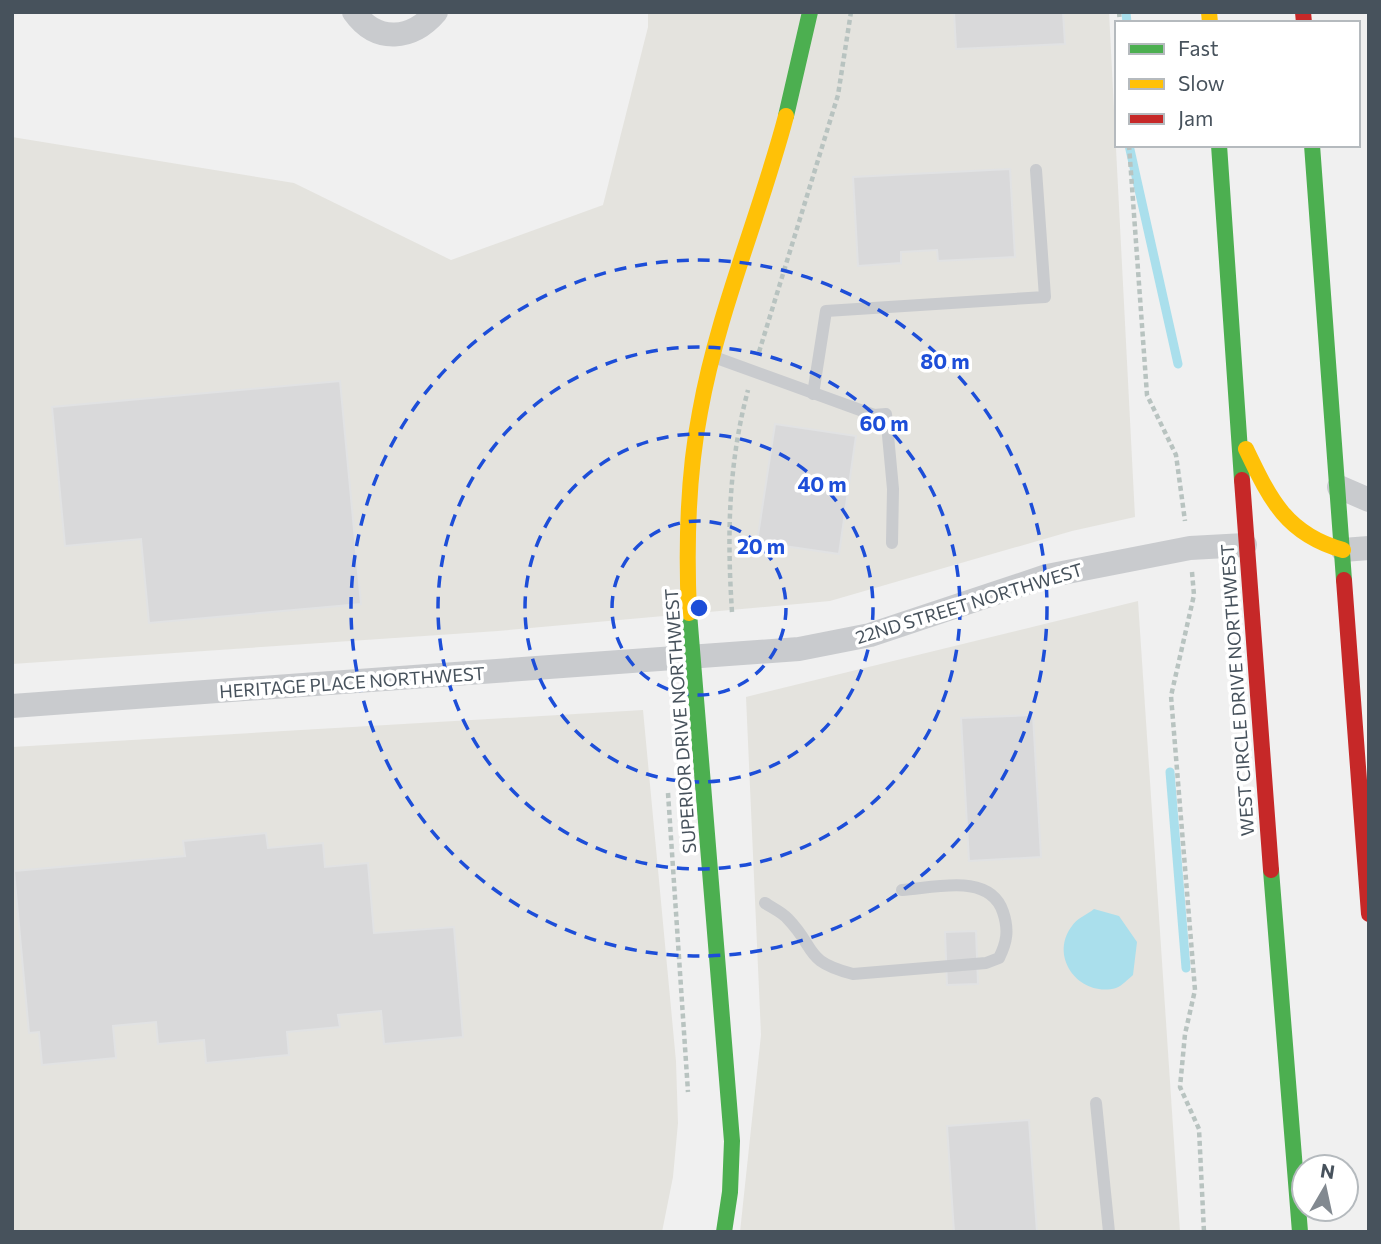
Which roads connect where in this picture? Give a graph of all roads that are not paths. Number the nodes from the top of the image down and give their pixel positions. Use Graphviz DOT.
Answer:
graph roads {
  1 [pos="354,12"];
  2 [pos="436,12"];
  3 [pos="810,12"];
  4 [pos="1219,147"];
  5 [pos="1312,147"];
  6 [pos="1036,170"];
  7 [pos="713,357"];
  8 [pos="813,394"];
  9 [pos="1239,434"];
  10 [pos="1339,487"];
  11 [pos="1369,500"];
  12 [pos="892,543"];
  13 [pos="1245,545"];
  14 [pos="1369,548"];
  15 [pos="1343,550"];
  16 [pos="692,658"];
  17 [pos="12,706"];
  18 [pos="902,890"];
  19 [pos="765,903"];
  20 [pos="1369,915"];
  21 [pos="1096,1103"];
  22 [pos="724,1232"];
  23 [pos="1109,1232"];
  24 [pos="1300,1232"];
  1 -- 2 [label="street"];
  3 -- 7 [label="main road, SUPERIOR DRIVE NORTHWEST"];
  4 -- 9 [label="main road, WEST CIRCLE DRIVE NORTHWEST"];
  5 -- 10 [label="main road"];
  6 -- 8 [label="lane"];
  7 -- 8 [label="lane"];
  7 -- 16 [label="main road, SUPERIOR DRIVE NORTHWEST"];
  8 -- 12 [label="lane"];
  9 -- 13 [label="main road, WEST CIRCLE DRIVE NORTHWEST"];
  9 -- 15 [label="main road"];
  10 -- 11 [label="street"];
  10 -- 15 [label="main road"];
  13 -- 16 [label="street, 22ND STREET NORTHWEST"];
  13 -- 24 [label="main road, WEST CIRCLE DRIVE NORTHWEST"];
  14 -- 15 [label="street"];
  15 -- 20 [label="main road"];
  16 -- 17 [label="street, HERITAGE PLACE NORTHWEST"];
  16 -- 22 [label="main road, SUPERIOR DRIVE NORTHWEST"];
  18 -- 19 [label="lane"];
  21 -- 23 [label="lane"];
}
